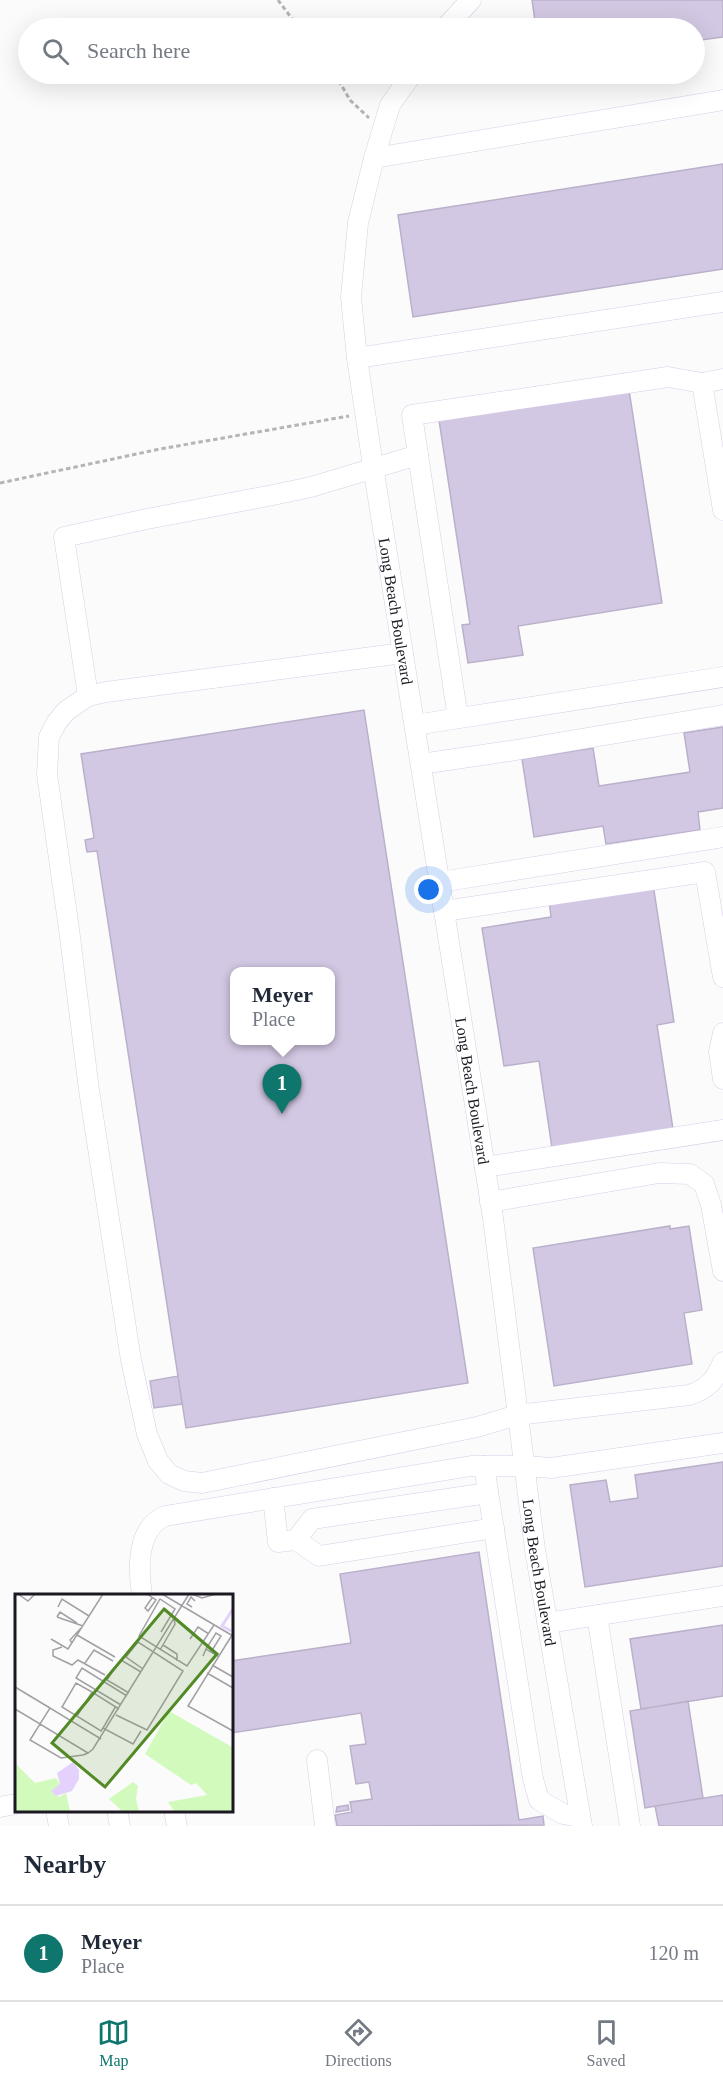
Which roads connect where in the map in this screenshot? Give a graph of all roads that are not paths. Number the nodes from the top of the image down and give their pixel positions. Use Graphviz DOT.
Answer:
graph roads {
  1 [pos="471,0"];
  2 [pos="454,18"];
  3 [pos="405,84"];
  4 [pos="723,100"];
  5 [pos="374,158"];
  6 [pos="723,302"];
  7 [pos="357,358"];
  8 [pos="723,380"];
  9 [pos="702,383"];
  10 [pos="417,454"];
  11 [pos="374,466"];
  12 [pos="723,510"];
  13 [pos="403,653"];
  14 [pos="723,676"];
  15 [pos="88,696"];
  16 [pos="723,715"];
  17 [pos="458,718"];
  18 [pos="415,725"];
  19 [pos="421,764"];
  20 [pos="723,837"];
  21 [pos="440,882"];
  22 [pos="444,911"];
  23 [pos="723,977"];
  24 [pos="723,1034"];
  25 [pos="723,1079"];
  26 [pos="723,1130"];
  27 [pos="485,1167"];
  28 [pos="490,1202"];
  29 [pos="723,1271"];
  30 [pos="723,1362"];
  31 [pos="517,1415"];
  32 [pos="723,1443"];
  33 [pos="484,1466"];
  34 [pos="525,1466"];
  35 [pos="488,1493"];
  36 [pos="273,1498"];
  37 [pos="494,1528"];
  38 [pos="287,1541"];
  39 [pos="142,1594"];
  40 [pos="723,1596"];
  41 [pos="597,1616"];
  42 [pos="548,1623"];
  43 [pos="317,1760"];
  44 [pos="15,1804"];
  45 [pos="0,1807"];
  46 [pos="56,1811"];
  47 [pos="117,1811"];
  48 [pos="174,1811"];
  49 [pos="581,1821"];
  50 [pos="59,1826"];
  51 [pos="120,1826"];
  52 [pos="177,1826"];
  53 [pos="325,1826"];
  54 [pos="630,1826"];
  1 -- 2 [label="street"];
  3 -- 5 [label="street, Long Beach Boulevard"];
  4 -- 5 [label="street"];
  5 -- 7 [label="street, Long Beach Boulevard"];
  6 -- 7 [label="street"];
  7 -- 11 [label="street, Long Beach Boulevard"];
  8 -- 9 [label="street"];
  9 -- 10 [label="street"];
  9 -- 12 [label="street"];
  10 -- 11 [label="street"];
  10 -- 17 [label="street"];
  11 -- 13 [label="street, Long Beach Boulevard"];
  11 -- 15 [label="street"];
  13 -- 15 [label="street"];
  13 -- 18 [label="street, Long Beach Boulevard"];
  14 -- 17 [label="street"];
  15 -- 31 [label="street"];
  16 -- 19 [label="street"];
  17 -- 18 [label="street"];
  18 -- 19 [label="street, Long Beach Boulevard"];
  19 -- 21 [label="street, Long Beach Boulevard"];
  20 -- 21 [label="street"];
  21 -- 22 [label="street, Long Beach Boulevard"];
  22 -- 23 [label="street"];
  22 -- 27 [label="street, Long Beach Boulevard"];
  24 -- 25 [label="street"];
  26 -- 27 [label="street"];
  27 -- 28 [label="street, Long Beach Boulevard"];
  28 -- 29 [label="street"];
  28 -- 31 [label="street, Long Beach Boulevard"];
  30 -- 31 [label="street"];
  31 -- 34 [label="street, Long Beach Boulevard"];
  32 -- 34 [label="street"];
  33 -- 34 [label="street"];
  33 -- 35 [label="street"];
  33 -- 36 [label="street"];
  34 -- 42 [label="street, Long Beach Boulevard"];
  35 -- 37 [label="street"];
  35 -- 38 [label="street"];
  36 -- 38 [label="street"];
  36 -- 39 [label="street"];
  37 -- 38 [label="street"];
  37 -- 49 [label="street"];
  40 -- 41 [label="street"];
  41 -- 42 [label="street"];
  41 -- 54 [label="street"];
  42 -- 49 [label="street, Long Beach Boulevard"];
  43 -- 53 [label="street"];
  44 -- 45 [label="street"];
  46 -- 50 [label="street"];
  47 -- 51 [label="street"];
  48 -- 52 [label="street"];
}
